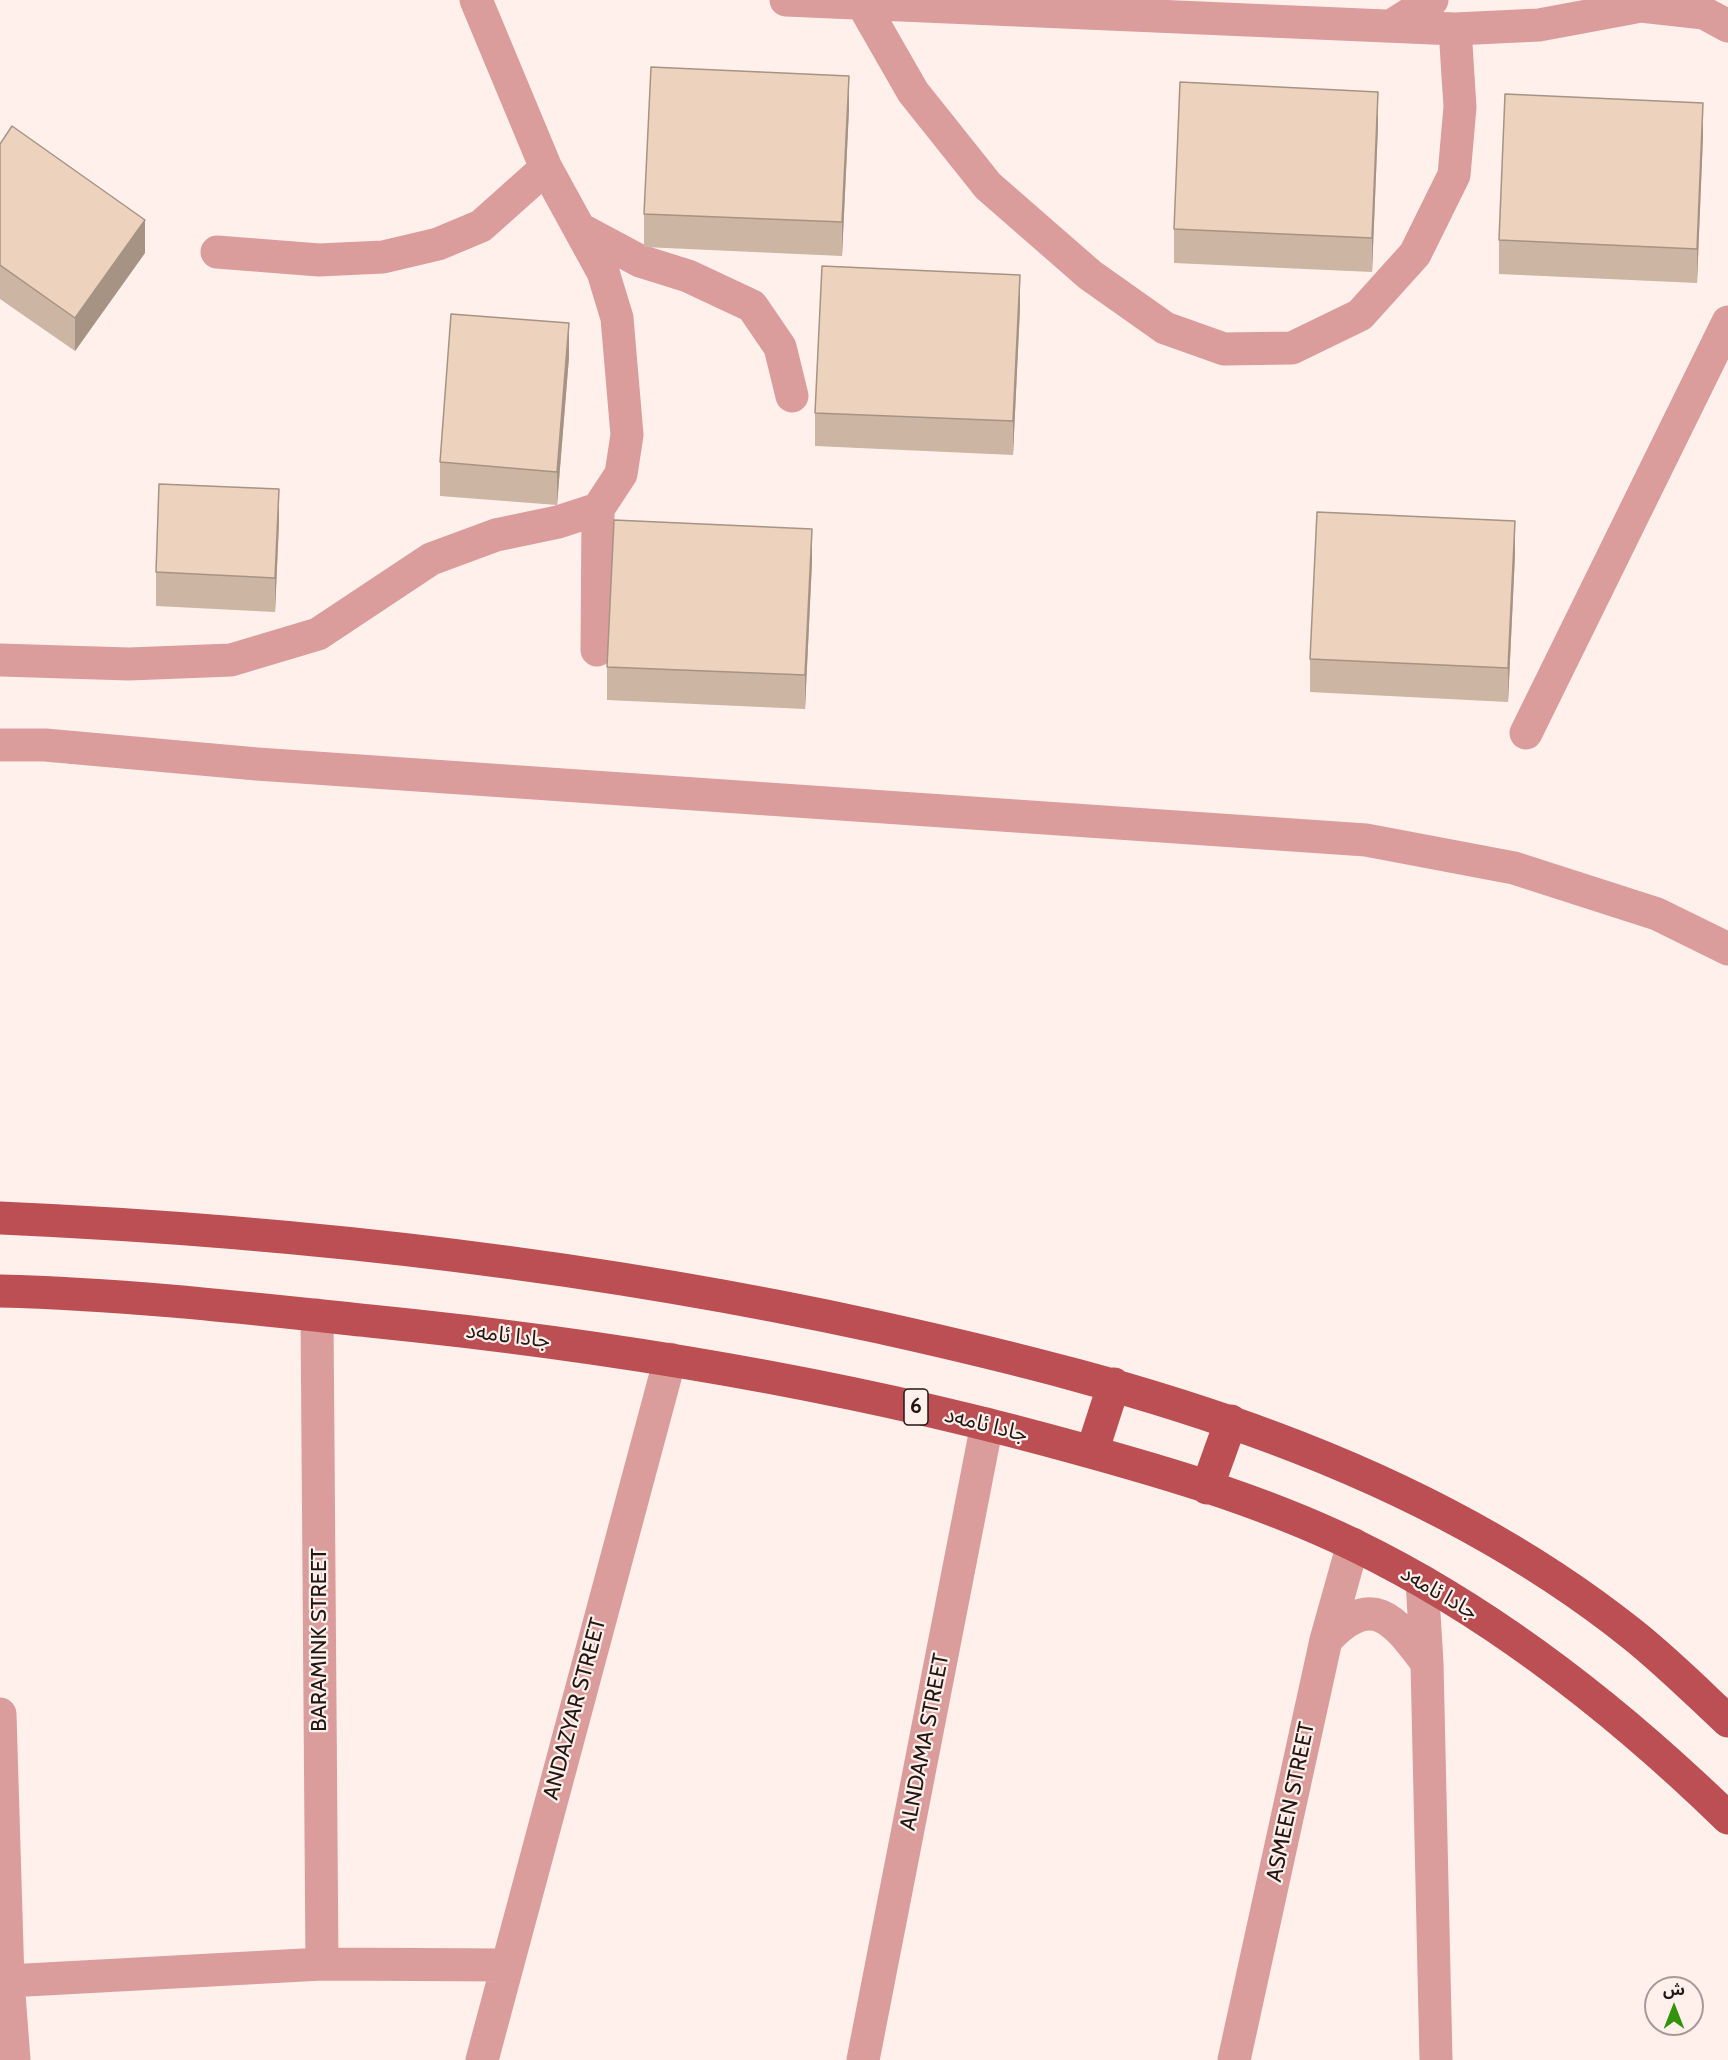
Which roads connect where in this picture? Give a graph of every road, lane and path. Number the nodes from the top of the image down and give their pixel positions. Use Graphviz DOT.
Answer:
graph roads {
  1 [pos="476,0"];
  2 [pos="786,0"];
  3 [pos="1432,0"];
  4 [pos="862,3"];
  5 [pos="1643,3"];
  6 [pos="1392,26"];
  7 [pos="1728,26"];
  8 [pos="1455,29"];
  9 [pos="546,168"];
  10 [pos="582,230"];
  11 [pos="217,252"];
  12 [pos="1728,322"];
  13 [pos="792,396"];
  14 [pos="598,509"];
  15 [pos="597,650"];
  16 [pos="0,660"];
  17 [pos="1526,733"];
  18 [pos="0,745"];
  19 [pos="1728,949"];
  20 [pos="0,1218"];
  21 [pos="0,1291"];
  22 [pos="317,1315"];
  23 [pos="670,1359"];
  24 [pos="1114,1384"];
  25 [pos="1231,1421"];
  26 [pos="987,1424"];
  27 [pos="1092,1452"];
  28 [pos="1207,1488"];
  29 [pos="1353,1544"];
  30 [pos="1422,1581"];
  31 [pos="1326,1640"];
  32 [pos="1427,1663"];
  33 [pos="0,1714"];
  34 [pos="1728,1721"];
  35 [pos="1728,1818"];
  36 [pos="322,1964"];
  37 [pos="507,1965"];
  38 [pos="8,1981"];
  39 [pos="14,2060"];
  40 [pos="482,2060"];
  41 [pos="863,2060"];
  42 [pos="1234,2060"];
  43 [pos="1436,2060"];
  1 -- 9 [label="street"];
  2 -- 4 [label="street"];
  3 -- 6 [label="street"];
  4 -- 6 [label="street"];
  4 -- 8 [label="street"];
  5 -- 7 [label="street"];
  5 -- 8 [label="street"];
  6 -- 8 [label="street"];
  9 -- 10 [label="street"];
  9 -- 11 [label="street"];
  10 -- 13 [label="street"];
  10 -- 14 [label="street"];
  12 -- 17 [label="street"];
  14 -- 15 [label="street"];
  14 -- 16 [label="street"];
  18 -- 19 [label="street"];
  20 -- 24 [label="main road"];
  21 -- 22 [label="main road, جادا ئامەد / 6"];
  22 -- 23 [label="main road, جادا ئامەد / 6"];
  22 -- 36 [label="street, BARAMINK STREET"];
  23 -- 26 [label="main road, جادا ئامەد / 6"];
  23 -- 37 [label="street, ANDAZYAR STREET"];
  24 -- 25 [label="main road"];
  24 -- 27 [label="main road"];
  25 -- 28 [label="main road"];
  25 -- 34 [label="main road"];
  26 -- 27 [label="main road, جادا ئامەد / 6"];
  26 -- 41 [label="street, ALNDAMA STREET"];
  27 -- 28 [label="main road, جادا ئامەد / 6"];
  28 -- 29 [label="main road, جادا ئامەد / 6"];
  29 -- 30 [label="main road, جادا ئامەد / 6"];
  29 -- 31 [label="street, ASMEEN STREET"];
  30 -- 32 [label="street"];
  30 -- 35 [label="main road, جادا ئامەد / 6"];
  31 -- 32 [label="street"];
  31 -- 42 [label="street, ASMEEN STREET"];
  32 -- 43 [label="street"];
  33 -- 38 [label="street"];
  36 -- 37 [label="street"];
  36 -- 38 [label="street"];
  37 -- 40 [label="street, ANDAZYAR STREET"];
  38 -- 39 [label="street"];
}
